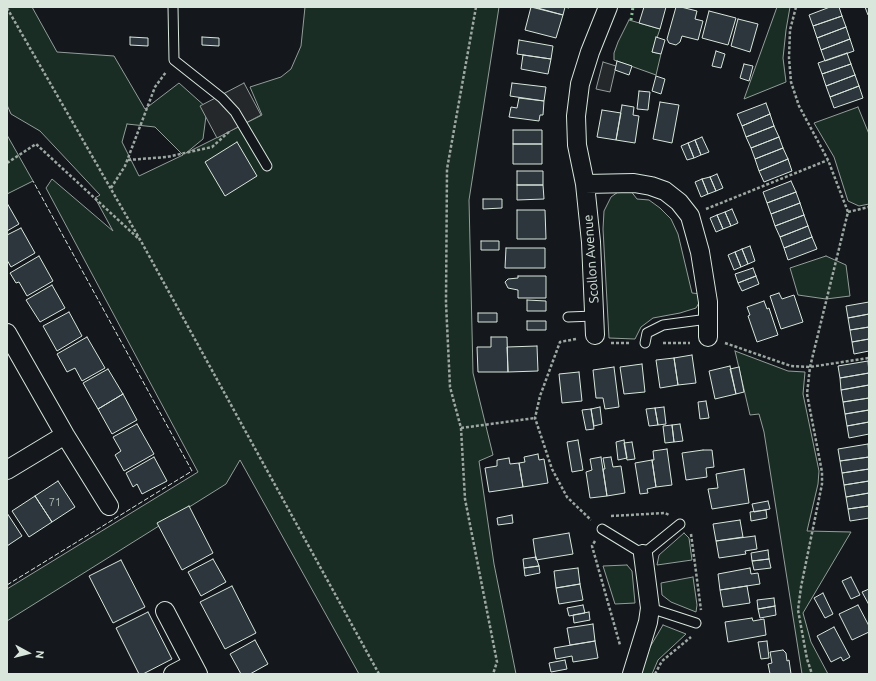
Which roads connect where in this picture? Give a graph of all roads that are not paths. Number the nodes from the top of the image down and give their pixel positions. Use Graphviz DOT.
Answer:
graph roads {
  1 [pos="173,7"];
  2 [pos="608,7"];
  3 [pos="267,166"];
  4 [pos="585,184"];
  5 [pos="568,316"];
  6 [pos="594,316"];
  7 [pos="708,328"];
  8 [pos="7,333"];
  9 [pos="595,335"];
  10 [pos="644,343"];
  11 [pos="65,435"];
  12 [pos="7,470"];
  13 [pos="109,506"];
  14 [pos="680,524"];
  15 [pos="602,529"];
  16 [pos="643,554"];
  17 [pos="650,608"];
  18 [pos="165,612"];
  19 [pos="696,622"];
  20 [pos="195,669"];
  21 [pos="173,674"];
  22 [pos="632,674"];
  1 -- 3 [label="lane"];
  2 -- 4 [label="street, Scollon Avenue"];
  4 -- 6 [label="street, Scollon Avenue"];
  4 -- 7 [label="street"];
  5 -- 6 [label="lane"];
  6 -- 9 [label="street, Scollon Avenue"];
  7 -- 10 [label="lane"];
  8 -- 11 [label="street"];
  11 -- 12 [label="street"];
  11 -- 13 [label="street"];
  14 -- 16 [label="lane"];
  15 -- 16 [label="lane"];
  16 -- 17 [label="street"];
  17 -- 19 [label="lane"];
  17 -- 22 [label="street"];
  18 -- 20 [label="street"];
  20 -- 21 [label="street"];
}
